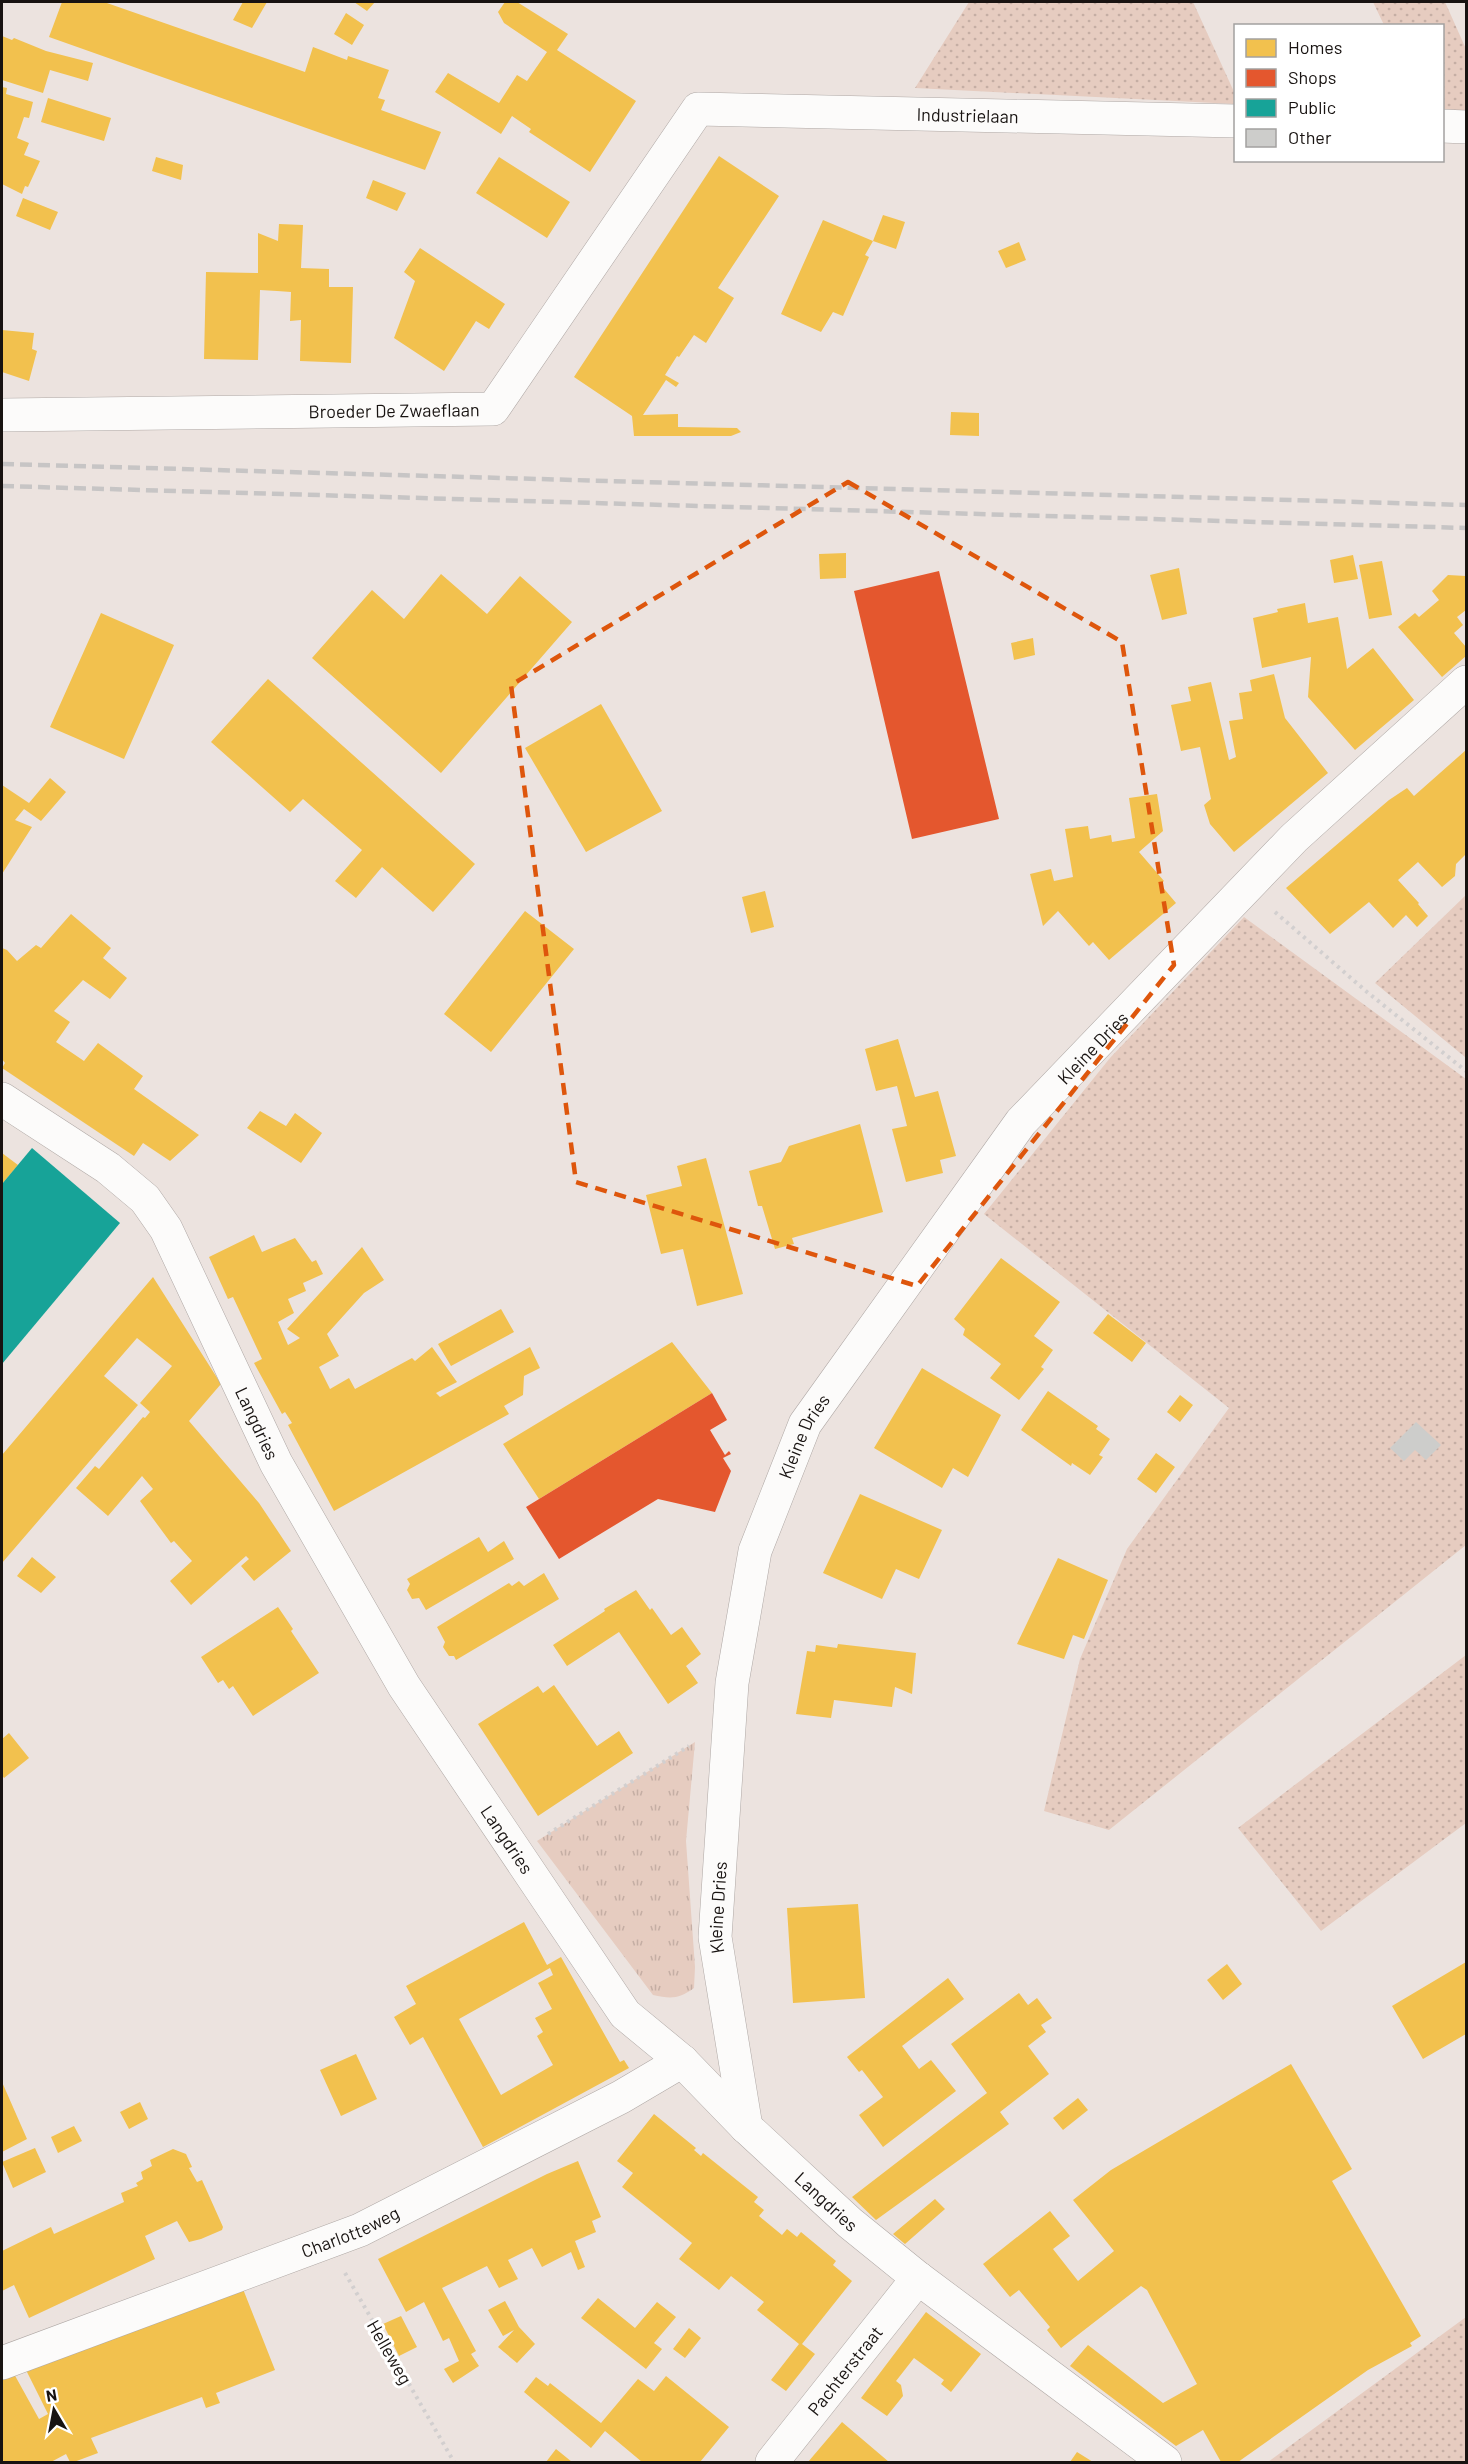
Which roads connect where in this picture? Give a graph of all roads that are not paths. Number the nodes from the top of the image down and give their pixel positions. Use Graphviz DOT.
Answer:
graph roads {
  1 [pos="698,109"];
  2 [pos="1234,121"];
  3 [pos="1444,126"];
  4 [pos="1467,127"];
  5 [pos="2,415"];
  6 [pos="1467,682"];
  7 [pos="2,1098"];
  8 [pos="682,2061"];
  9 [pos="746,2127"];
  10 [pos="918,2278"];
  11 [pos="2,2363"];
  12 [pos="772,2463"];
  13 [pos="1165,2463"];
  1 -- 2 [label="street, Industrielaan"];
  1 -- 5 [label="street, Broeder De Zwaeflaan"];
  3 -- 4 [label="street"];
  6 -- 9 [label="street, Kleine Dries"];
  7 -- 8 [label="street, Langdries"];
  8 -- 9 [label="street, Langdries"];
  8 -- 11 [label="street, Charlotteweg"];
  9 -- 10 [label="street, Langdries"];
  10 -- 12 [label="street, Pachterstraat"];
  10 -- 13 [label="street, Langdries"];
}
